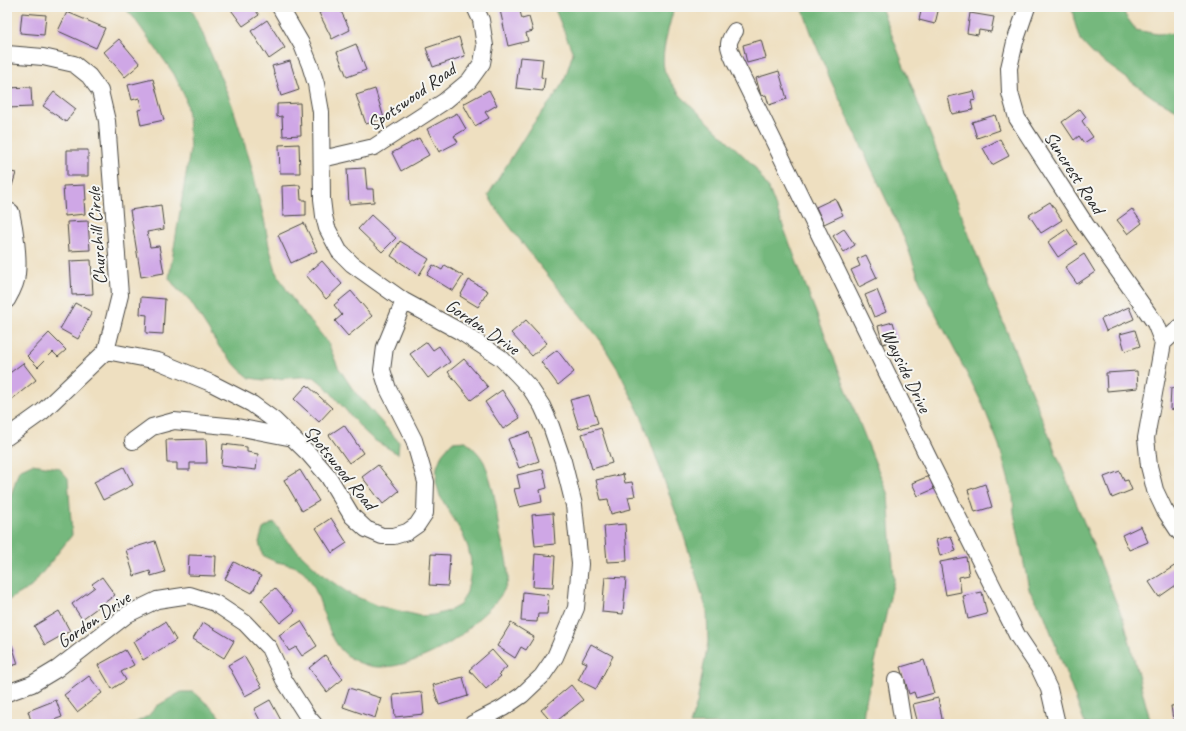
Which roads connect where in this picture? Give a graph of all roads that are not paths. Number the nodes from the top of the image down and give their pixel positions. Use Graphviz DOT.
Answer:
graph roads {
  1 [pos="280,7"];
  2 [pos="475,7"];
  3 [pos="1027,7"];
  4 [pos="735,31"];
  5 [pos="7,54"];
  6 [pos="322,159"];
  7 [pos="11,212"];
  8 [pos="7,300"];
  9 [pos="404,301"];
  10 [pos="1179,328"];
  11 [pos="1163,343"];
  12 [pos="106,351"];
  13 [pos="7,438"];
  14 [pos="294,438"];
  15 [pos="133,441"];
  16 [pos="1179,532"];
  17 [pos="896,680"];
  18 [pos="7,693"];
  19 [pos="314,724"];
  20 [pos="472,724"];
  21 [pos="903,724"];
  22 [pos="1057,724"];
  1 -- 6 [label="street, Gordon Drive"];
  2 -- 6 [label="street, Spotswood Road"];
  3 -- 11 [label="street, Suncrest Road"];
  4 -- 22 [label="street, Wayside Drive"];
  5 -- 12 [label="street, Churchill Circle"];
  6 -- 9 [label="street, Gordon Drive"];
  7 -- 8 [label="street"];
  9 -- 14 [label="street, Spotswood Road"];
  9 -- 20 [label="street, Gordon Drive"];
  10 -- 11 [label="street"];
  11 -- 16 [label="street"];
  12 -- 13 [label="street"];
  12 -- 14 [label="street, Spotswood Road"];
  14 -- 15 [label="street"];
  17 -- 21 [label="street"];
  18 -- 19 [label="street, Gordon Drive"];
}
